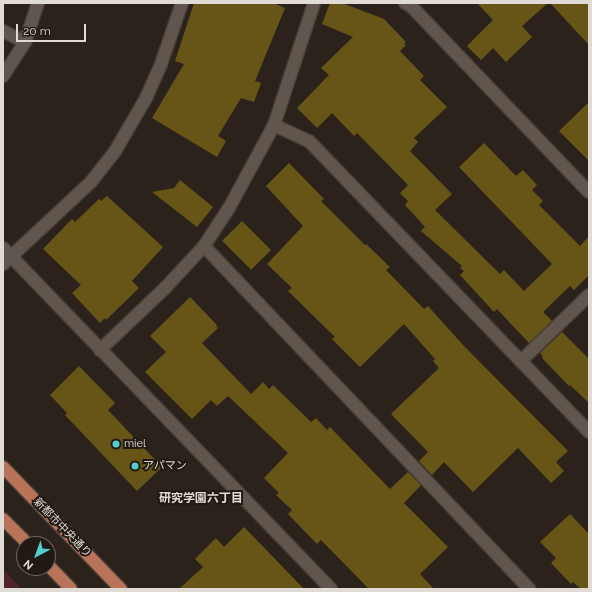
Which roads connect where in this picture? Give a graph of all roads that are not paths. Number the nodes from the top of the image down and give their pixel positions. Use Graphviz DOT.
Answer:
graph roads {
  1 [pos="38,3"];
  2 [pos="182,3"];
  3 [pos="314,3"];
  4 [pos="405,3"];
  5 [pos="3,31"];
  6 [pos="25,42"];
  7 [pos="3,76"];
  8 [pos="274,125"];
  9 [pos="589,192"];
  10 [pos="204,246"];
  11 [pos="6,256"];
  12 [pos="589,295"];
  13 [pos="100,350"];
  14 [pos="521,361"];
  15 [pos="589,432"];
  16 [pos="3,467"];
  17 [pos="3,519"];
  18 [pos="20,536"];
  19 [pos="56,573"];
  20 [pos="71,589"];
  21 [pos="121,589"];
  22 [pos="331,589"];
  23 [pos="530,589"];
  1 -- 6 [label="street"];
  2 -- 11 [label="street"];
  3 -- 8 [label="street"];
  4 -- 9 [label="street"];
  5 -- 6 [label="street"];
  6 -- 7 [label="street"];
  8 -- 10 [label="street"];
  8 -- 14 [label="street"];
  10 -- 13 [label="street"];
  10 -- 23 [label="street"];
  11 -- 13 [label="street"];
  12 -- 14 [label="street"];
  13 -- 22 [label="street"];
  14 -- 15 [label="street"];
  16 -- 21 [label="main road, 新都市中央通り"];
  17 -- 18 [label="main road"];
  19 -- 20 [label="main road"];
}
